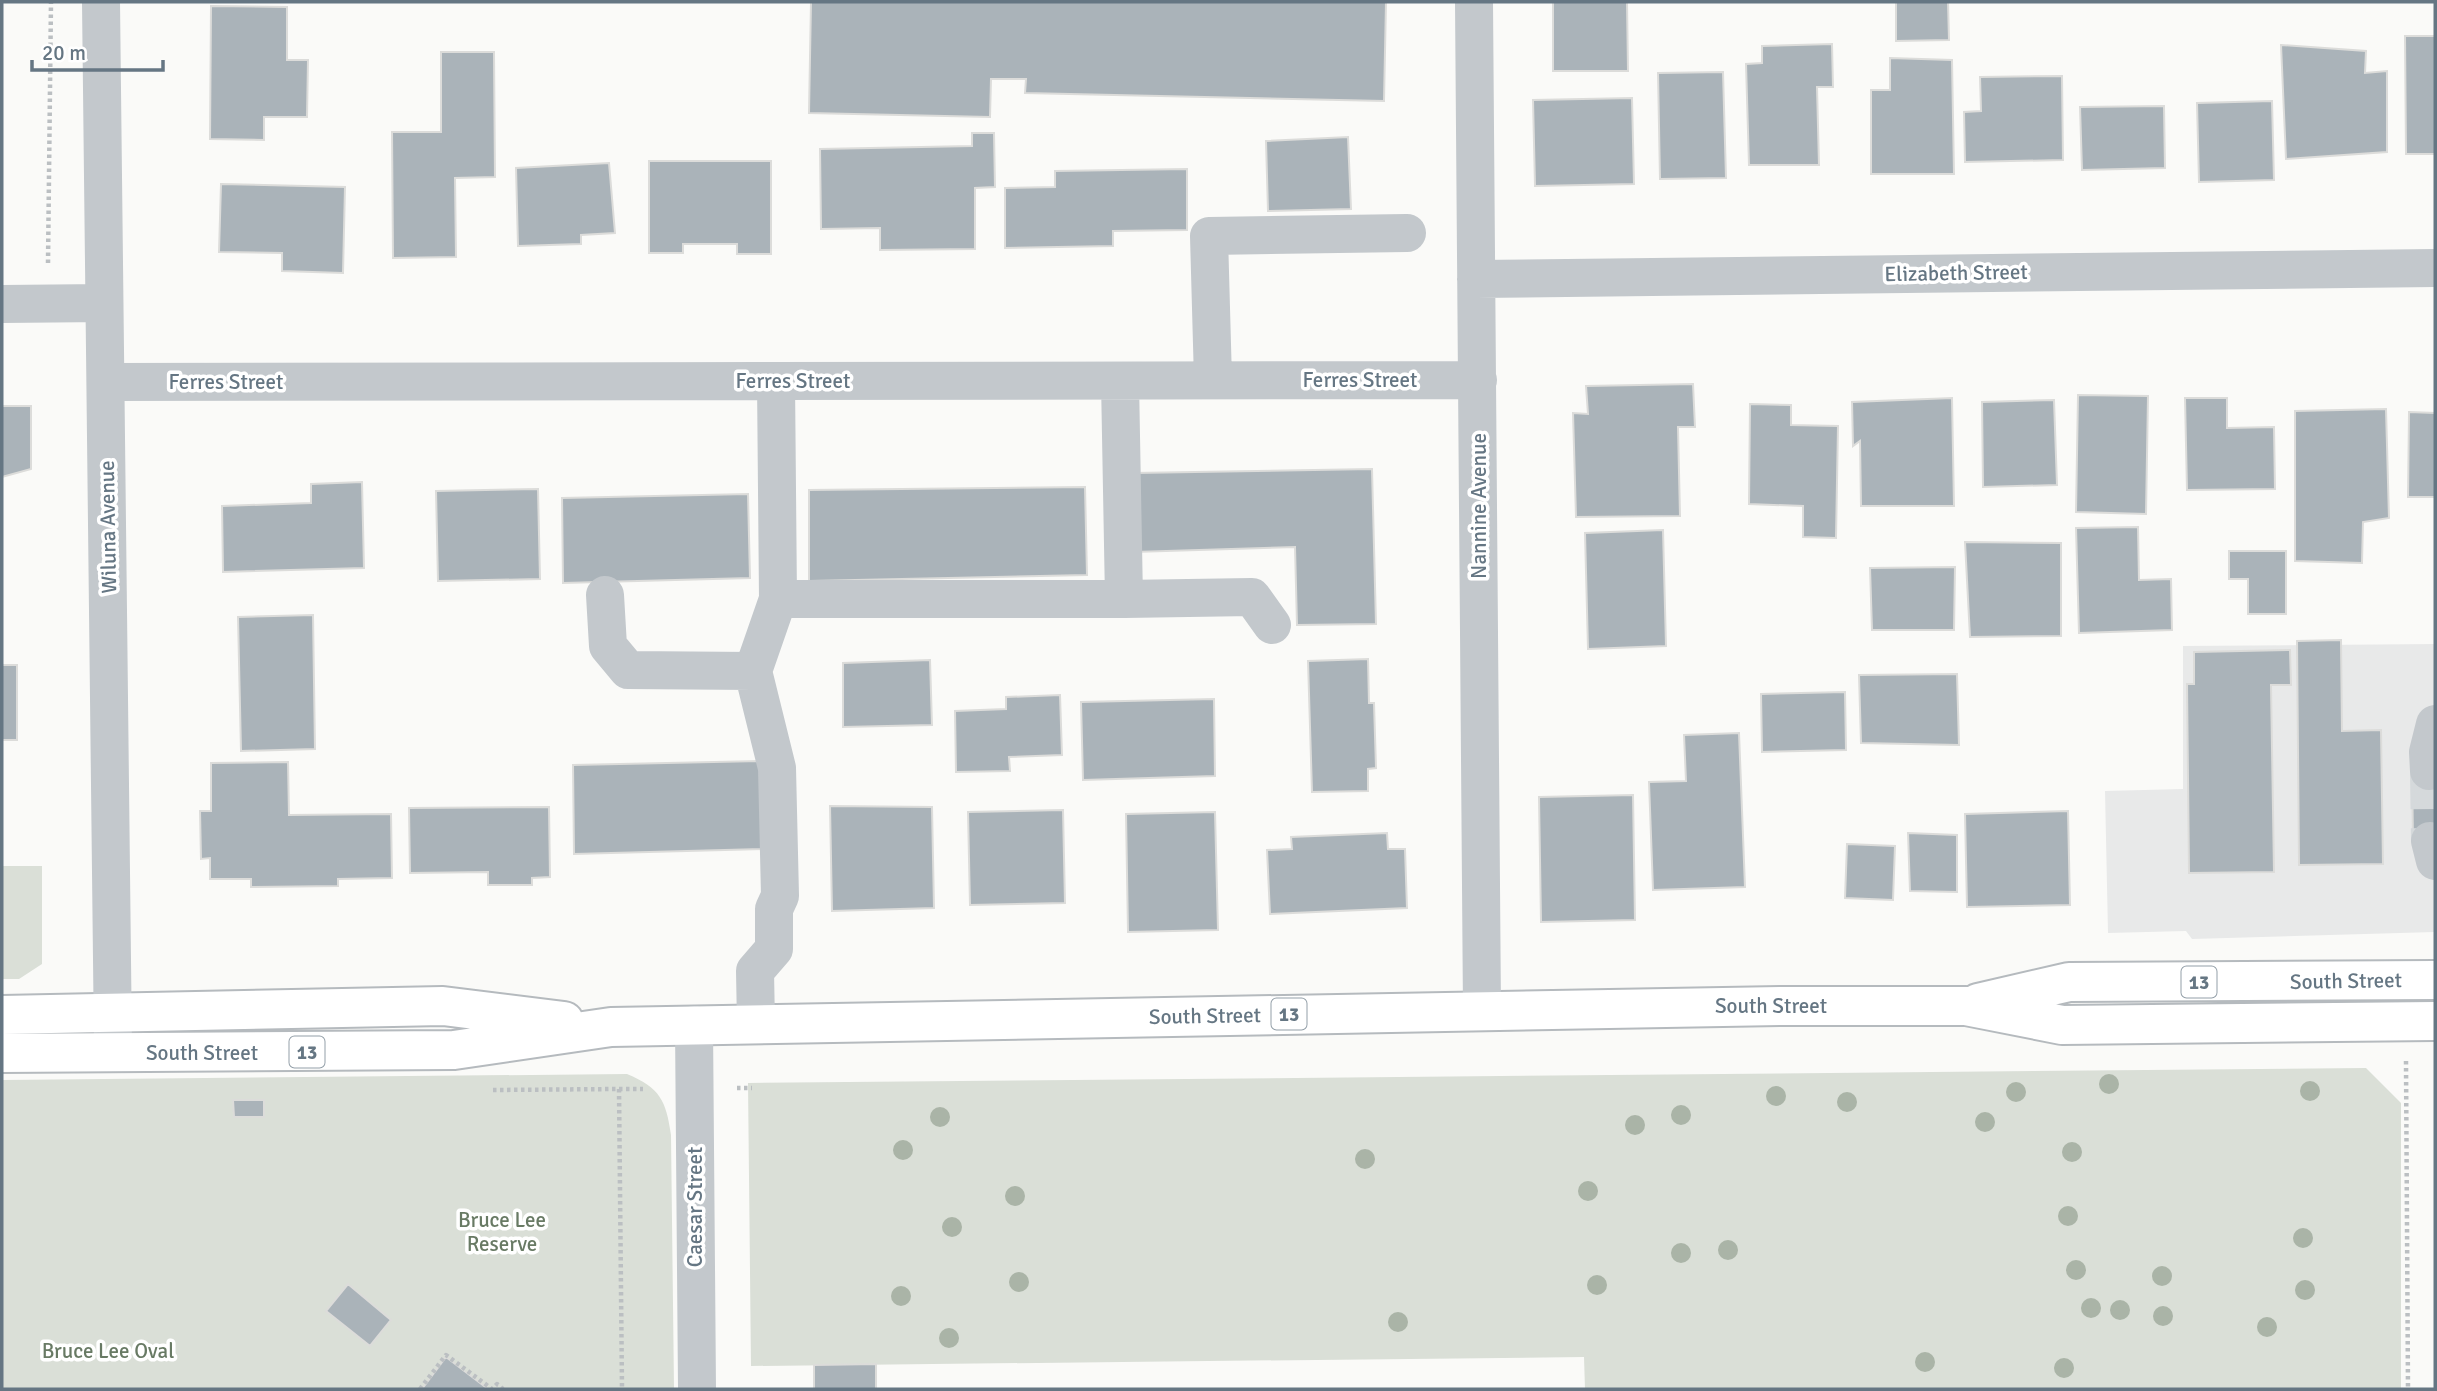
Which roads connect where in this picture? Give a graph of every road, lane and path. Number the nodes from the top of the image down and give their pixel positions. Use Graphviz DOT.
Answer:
graph roads {
  1 [pos="51,2"];
  2 [pos="101,2"];
  3 [pos="1474,2"];
  4 [pos="1407,233"];
  5 [pos="48,265"];
  6 [pos="2435,268"];
  7 [pos="1476,279"];
  8 [pos="104,303"];
  9 [pos="2,304"];
  10 [pos="1213,380"];
  11 [pos="1478,380"];
  12 [pos="1119,381"];
  13 [pos="107,382"];
  14 [pos="776,382"];
  15 [pos="606,595"];
  16 [pos="778,599"];
  17 [pos="1124,599"];
  18 [pos="1272,625"];
  19 [pos="753,671"];
  20 [pos="2435,724"];
  21 [pos="2428,771"];
  22 [pos="2435,980"];
  23 [pos="1966,1006"];
  24 [pos="1482,1011"];
  25 [pos="114,1012"];
  26 [pos="2,1014"];
  27 [pos="2435,1021"];
  28 [pos="756,1024"];
  29 [pos="694,1025"];
  30 [pos="611,1027"];
  31 [pos="113,1052"];
  32 [pos="2,1053"];
  33 [pos="2392,1059"];
  34 [pos="737,1088"];
  35 [pos="752,1088"];
  36 [pos="618,1089"];
  37 [pos="643,1089"];
  38 [pos="489,1090"];
  39 [pos="420,1389"];
  40 [pos="503,1389"];
  41 [pos="622,1389"];
  42 [pos="696,1389"];
  43 [pos="2408,1389"];
  1 -- 5 [label="path"];
  2 -- 8 [label="street, Wiluna Avenue"];
  3 -- 7 [label="street, Nannine Avenue"];
  4 -- 10 [label="street"];
  6 -- 7 [label="street, Elizabeth Street"];
  7 -- 11 [label="street, Nannine Avenue"];
  8 -- 9 [label="street"];
  8 -- 13 [label="street, Wiluna Avenue"];
  10 -- 11 [label="street, Ferres Street"];
  10 -- 12 [label="street, Ferres Street"];
  11 -- 24 [label="street, Nannine Avenue"];
  12 -- 14 [label="street, Ferres Street"];
  12 -- 17 [label="street"];
  13 -- 14 [label="street, Ferres Street"];
  13 -- 25 [label="street, Wiluna Avenue"];
  14 -- 16 [label="street"];
  15 -- 19 [label="street"];
  16 -- 17 [label="street"];
  16 -- 19 [label="street"];
  17 -- 18 [label="street"];
  19 -- 28 [label="street"];
  20 -- 21 [label="street"];
  22 -- 23 [label="main road, South Street / 13"];
  23 -- 24 [label="main road, South Street / 13"];
  23 -- 27 [label="main road, South Street / 13"];
  24 -- 28 [label="main road, South Street / 13"];
  25 -- 26 [label="main road, South Street / 13"];
  25 -- 30 [label="main road, South Street / 13"];
  25 -- 31 [label="street, Wiluna Avenue"];
  28 -- 29 [label="main road, South Street / 13"];
  29 -- 30 [label="main road, South Street / 13"];
  29 -- 42 [label="street, Caesar Street"];
  30 -- 31 [label="main road, South Street / 13"];
  31 -- 32 [label="main road, South Street / 13"];
  33 -- 43 [label="path"];
  34 -- 35 [label="path"];
  36 -- 37 [label="path"];
  36 -- 38 [label="path"];
  36 -- 41 [label="path"];
  39 -- 40 [label="path"];
}
